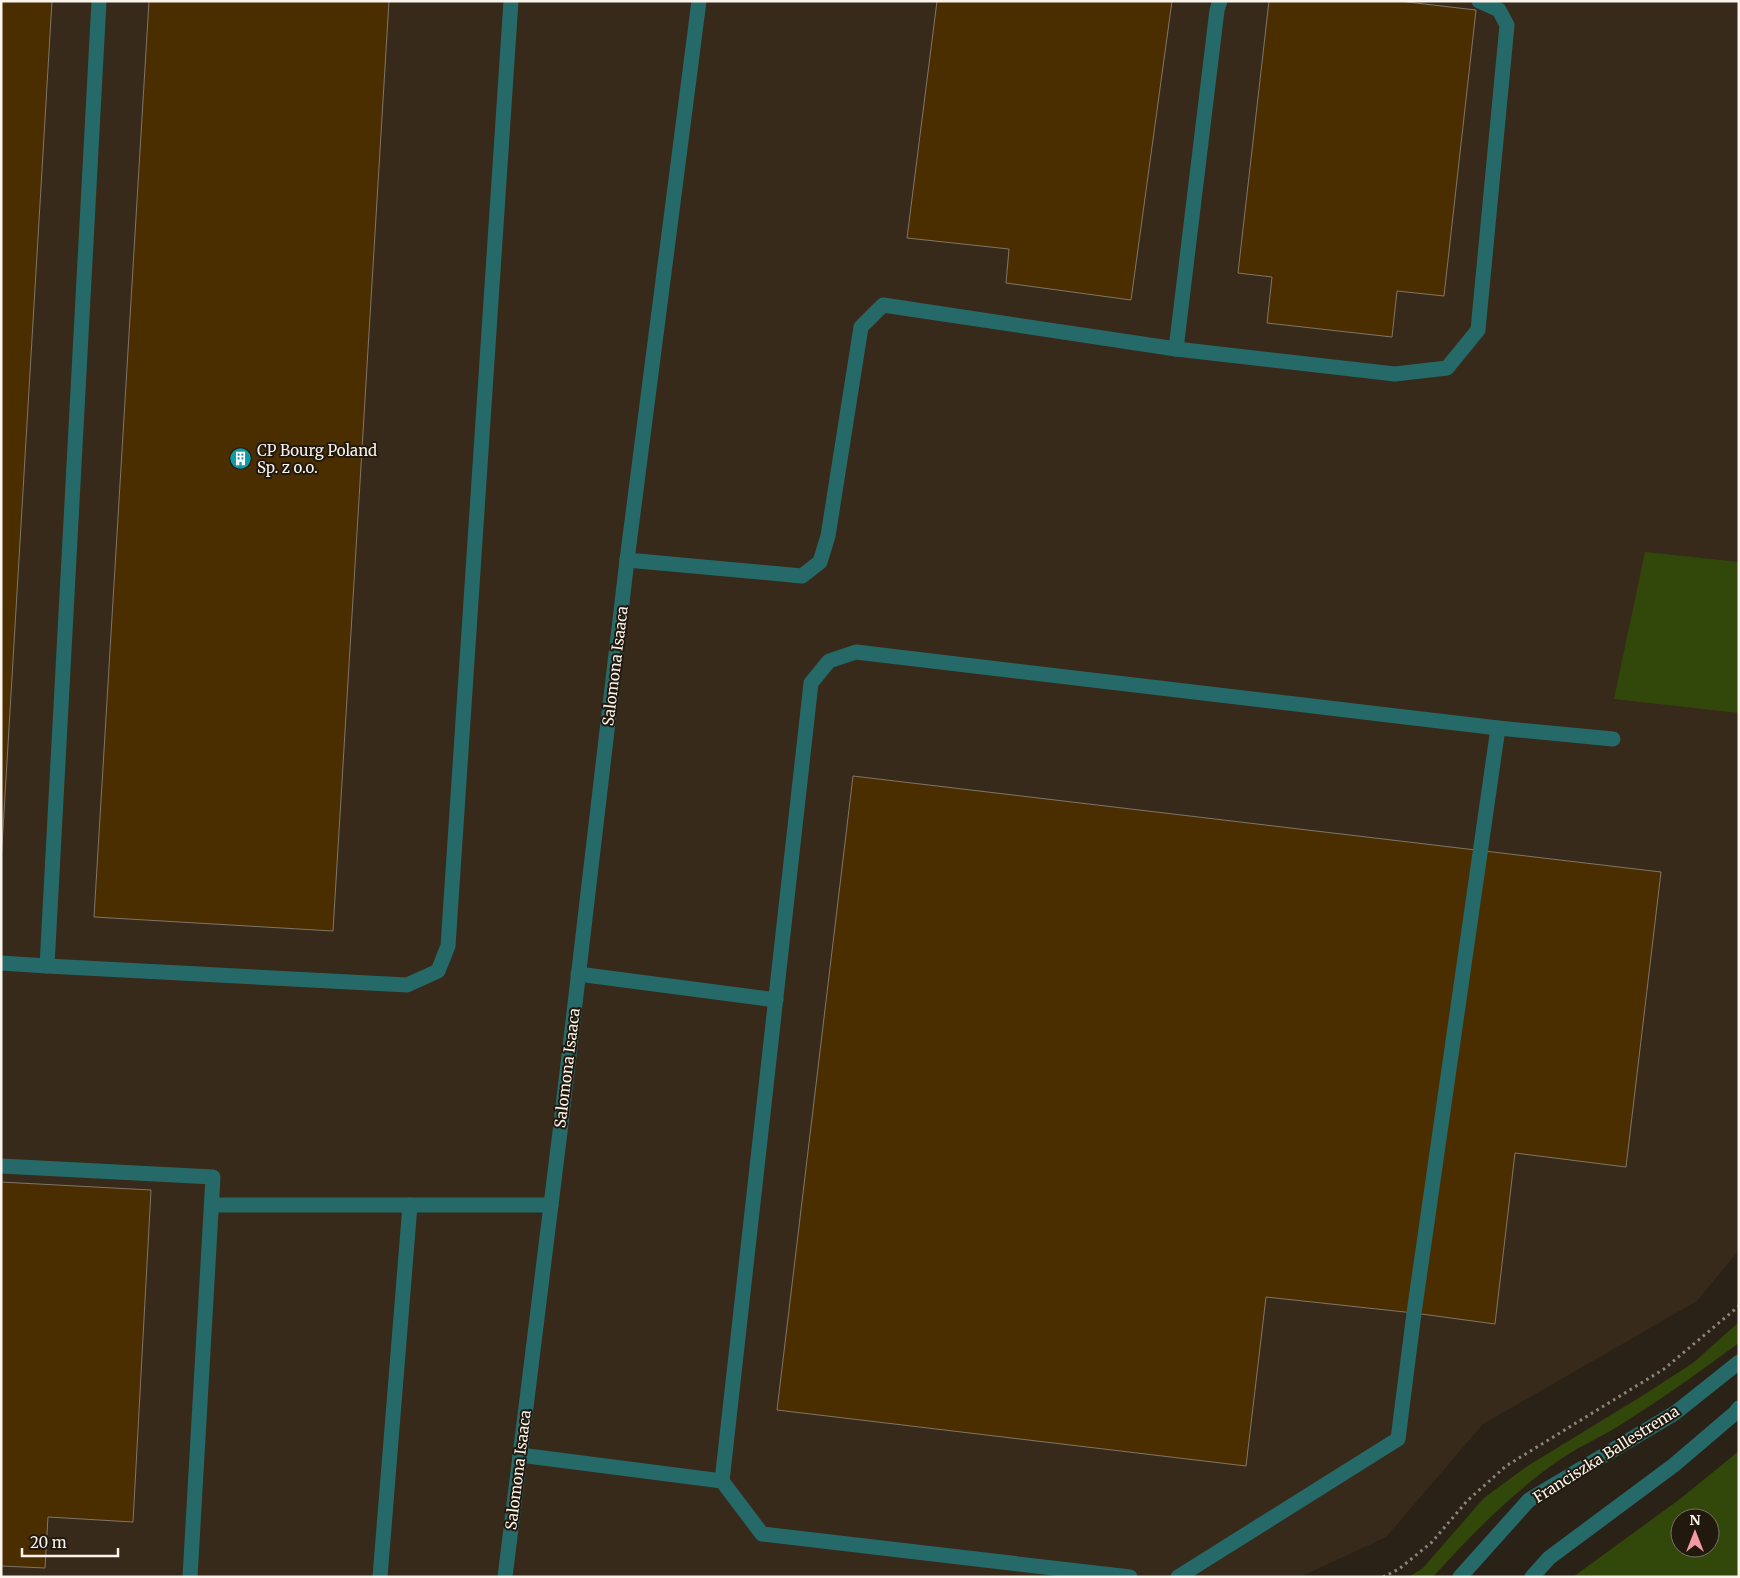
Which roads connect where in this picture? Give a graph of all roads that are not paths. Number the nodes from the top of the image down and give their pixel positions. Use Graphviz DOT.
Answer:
graph roads {
  1 [pos="99,1"];
  2 [pos="511,1"];
  3 [pos="698,1"];
  4 [pos="1220,1"];
  5 [pos="1479,1"];
  6 [pos="1176,348"];
  7 [pos="627,560"];
  8 [pos="1498,728"];
  9 [pos="1613,739"];
  10 [pos="1,964"];
  11 [pos="47,966"];
  12 [pos="578,974"];
  13 [pos="776,1000"];
  14 [pos="1,1166"];
  15 [pos="212,1205"];
  16 [pos="410,1205"];
  17 [pos="551,1206"];
  18 [pos="1739,1362"];
  19 [pos="1739,1408"];
  20 [pos="520,1455"];
  21 [pos="722,1481"];
  22 [pos="190,1577"];
  23 [pos="380,1577"];
  24 [pos="505,1577"];
  25 [pos="1130,1577"];
  26 [pos="1178,1577"];
  27 [pos="1460,1577"];
  28 [pos="1532,1577"];
  1 -- 11 [label="street"];
  2 -- 11 [label="street"];
  3 -- 7 [label="street, Salomona Isaaca"];
  4 -- 6 [label="street"];
  5 -- 6 [label="street"];
  6 -- 7 [label="street"];
  7 -- 12 [label="street, Salomona Isaaca"];
  8 -- 9 [label="street"];
  8 -- 13 [label="street"];
  8 -- 26 [label="street"];
  10 -- 11 [label="street"];
  12 -- 13 [label="street"];
  12 -- 17 [label="street, Salomona Isaaca"];
  13 -- 21 [label="street"];
  14 -- 15 [label="street"];
  15 -- 16 [label="street"];
  15 -- 22 [label="street"];
  16 -- 17 [label="street"];
  16 -- 23 [label="street"];
  17 -- 20 [label="street, Salomona Isaaca"];
  18 -- 27 [label="street, Franciszka Ballestrema"];
  19 -- 28 [label="street"];
  20 -- 21 [label="street"];
  20 -- 24 [label="street, Salomona Isaaca"];
  21 -- 25 [label="street"];
}
